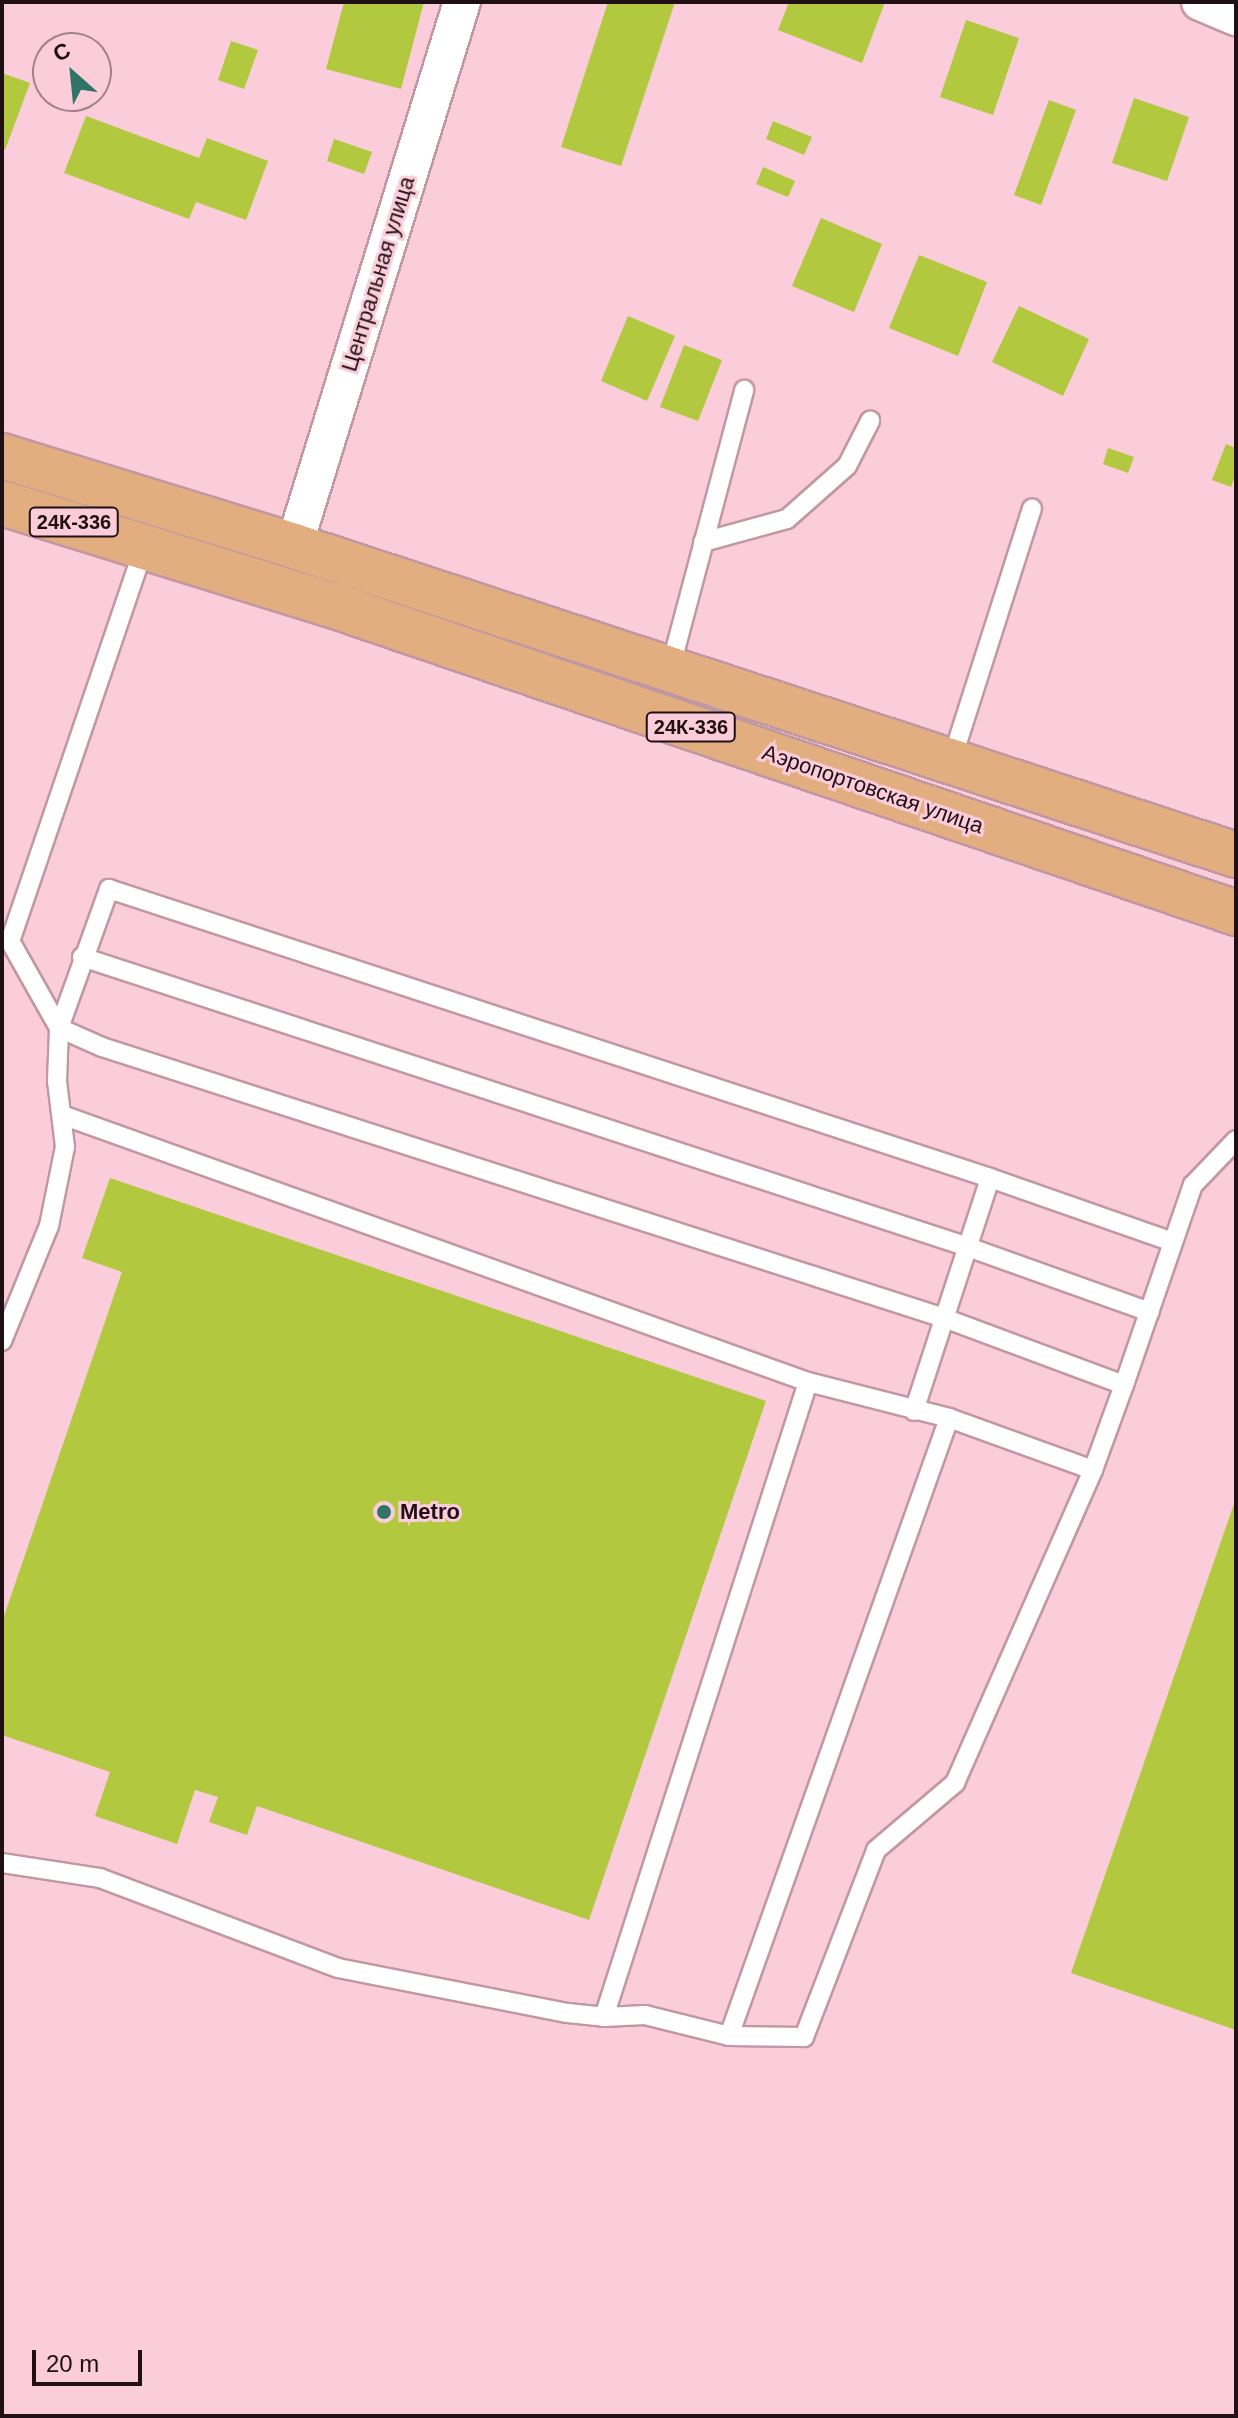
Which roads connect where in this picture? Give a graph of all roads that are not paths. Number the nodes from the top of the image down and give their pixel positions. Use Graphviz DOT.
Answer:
graph roads {
  1 [pos="462,2"];
  2 [pos="1200,2"];
  3 [pos="1236,17"];
  4 [pos="744,390"];
  5 [pos="870,421"];
  6 [pos="2,456"];
  7 [pos="2,503"];
  8 [pos="1032,508"];
  9 [pos="703,542"];
  10 [pos="145,545"];
  11 [pos="294,546"];
  12 [pos="670,669"];
  13 [pos="952,759"];
  14 [pos="1236,855"];
  15 [pos="1236,913"];
  16 [pos="82,957"];
  17 [pos="59,1028"];
  18 [pos="62,1115"];
  19 [pos="1236,1140"];
  20 [pos="990,1178"];
  21 [pos="1164,1239"];
  22 [pos="968,1247"];
  23 [pos="1150,1312"];
  24 [pos="944,1318"];
  25 [pos="2,1341"];
  26 [pos="808,1382"];
  27 [pos="1124,1385"];
  28 [pos="914,1411"];
  29 [pos="949,1418"];
  30 [pos="1093,1470"];
  31 [pos="2,1863"];
  32 [pos="604,2017"];
  33 [pos="729,2036"];
  1 -- 11 [label="street, Центральная улица"];
  2 -- 3 [label="street"];
  4 -- 9 [label="lane"];
  5 -- 9 [label="lane"];
  6 -- 11 [label="main road, 24К-336"];
  7 -- 10 [label="main road, 24К-336"];
  8 -- 13 [label="lane"];
  9 -- 12 [label="lane"];
  10 -- 15 [label="main road, Аэропортовская улица / 24К-336"];
  10 -- 17 [label="lane"];
  11 -- 12 [label="main road, 24К-336"];
  12 -- 13 [label="main road, 24К-336"];
  13 -- 14 [label="main road, 24К-336"];
  16 -- 17 [label="lane"];
  16 -- 20 [label="lane"];
  16 -- 22 [label="lane"];
  17 -- 18 [label="lane"];
  17 -- 24 [label="lane"];
  18 -- 25 [label="lane"];
  18 -- 26 [label="lane"];
  19 -- 23 [label="lane"];
  20 -- 21 [label="lane"];
  20 -- 22 [label="lane"];
  22 -- 23 [label="lane"];
  22 -- 24 [label="lane"];
  23 -- 27 [label="lane"];
  24 -- 27 [label="lane"];
  24 -- 28 [label="lane"];
  26 -- 28 [label="lane"];
  26 -- 32 [label="lane"];
  27 -- 30 [label="lane"];
  28 -- 29 [label="lane"];
  29 -- 30 [label="lane"];
  29 -- 33 [label="lane"];
  30 -- 33 [label="lane"];
  31 -- 32 [label="lane"];
  32 -- 33 [label="lane"];
}
